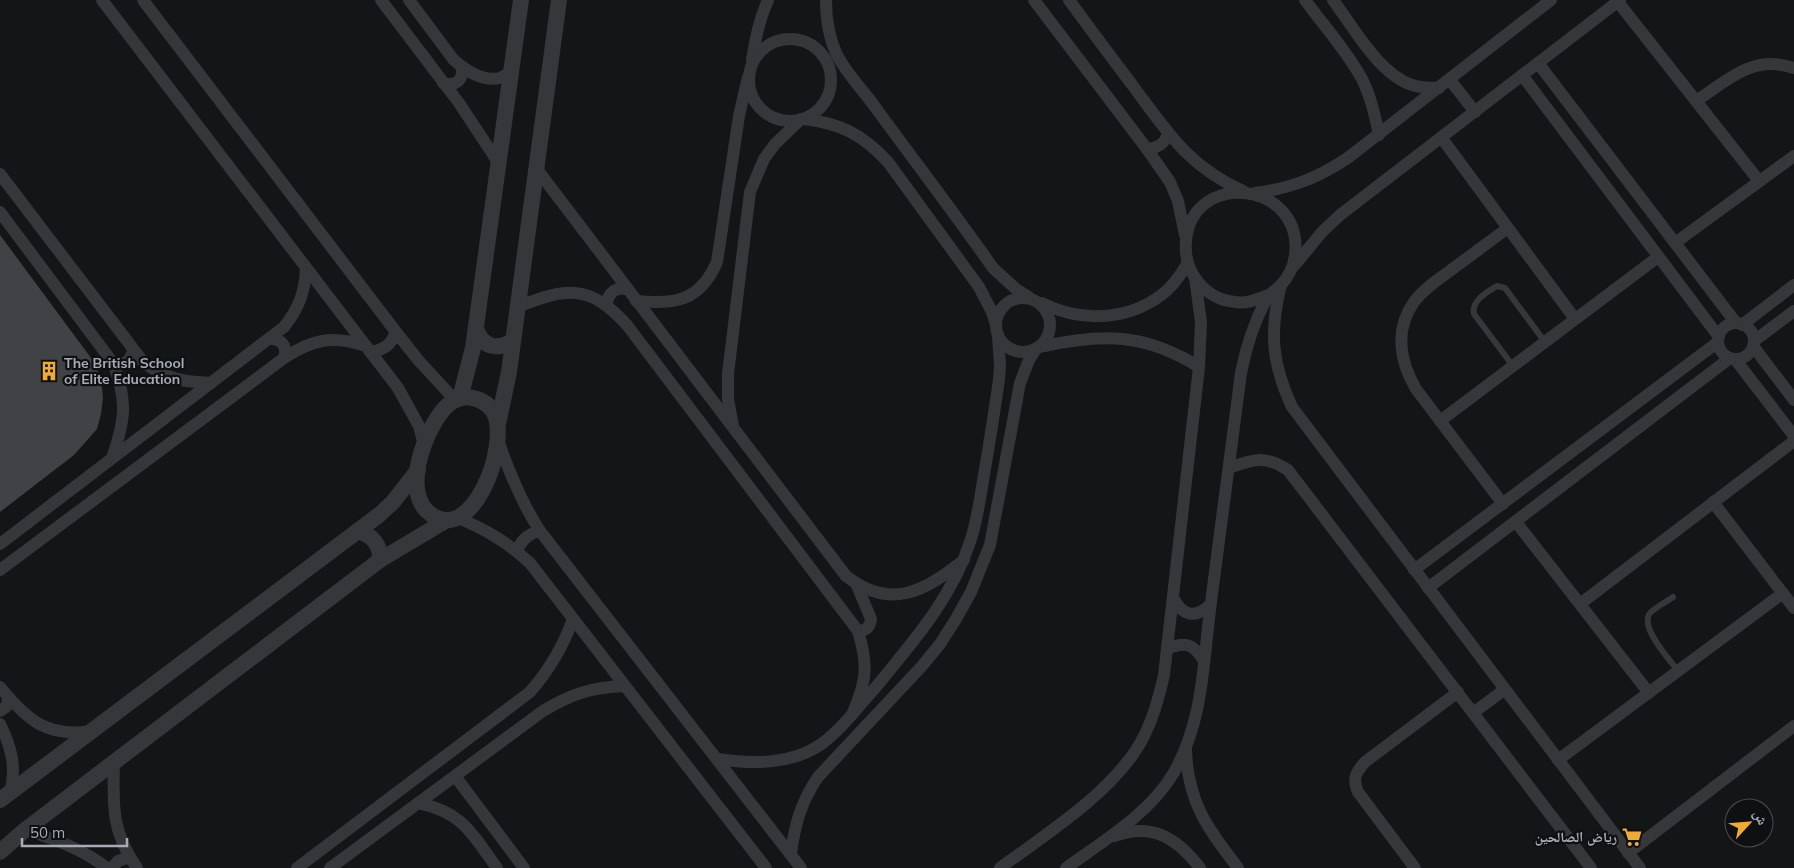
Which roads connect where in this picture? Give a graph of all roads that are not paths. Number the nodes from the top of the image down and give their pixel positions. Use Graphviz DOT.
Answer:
graph roads {
  1 [pos="102,0"];
  2 [pos="143,0"];
  3 [pos="381,0"];
  4 [pos="408,0"];
  5 [pos="521,0"];
  6 [pos="559,0"];
  7 [pos="768,0"];
  8 [pos="826,0"];
  9 [pos="1034,0"];
  10 [pos="1069,0"];
  11 [pos="1306,0"];
  12 [pos="1333,0"];
  13 [pos="1551,0"];
  14 [pos="1619,1"];
  15 [pos="830,35"];
  16 [pos="824,58"];
  17 [pos="752,62"];
  18 [pos="1538,63"];
  19 [pos="461,66"];
  20 [pos="844,66"];
  21 [pos="1794,68"];
  22 [pos="510,73"];
  23 [pos="1522,76"];
  24 [pos="748,77"];
  25 [pos="1450,80"];
  26 [pos="443,83"];
  27 [pos="1439,88"];
  28 [pos="1696,101"];
  29 [pos="1475,112"];
  30 [pos="802,119"];
  31 [pos="1168,133"];
  32 [pos="1379,135"];
  33 [pos="1441,138"];
  34 [pos="1147,149"];
  35 [pos="1794,156"];
  36 [pos="498,162"];
  37 [pos="536,168"];
  38 [pos="0,174"];
  39 [pos="1759,181"];
  40 [pos="1249,193"];
  41 [pos="0,212"];
  42 [pos="1508,228"];
  43 [pos="1186,239"];
  44 [pos="1674,243"];
  45 [pos="1658,256"];
  46 [pos="1188,264"];
  47 [pos="306,268"];
  48 [pos="1290,272"];
  49 [pos="1195,278"];
  50 [pos="1281,285"];
  51 [pos="1794,285"];
  52 [pos="627,289"];
  53 [pos="1268,295"];
  54 [pos="1034,300"];
  55 [pos="636,301"];
  56 [pos="607,305"];
  57 [pos="517,307"];
  58 [pos="1794,310"];
  59 [pos="1575,319"];
  60 [pos="1739,324"];
  61 [pos="476,328"];
  62 [pos="997,330"];
  63 [pos="396,332"];
  64 [pos="269,339"];
  65 [pos="1718,339"];
  66 [pos="513,341"];
  67 [pos="1545,342"];
  68 [pos="1754,344"];
  69 [pos="1038,348"];
  70 [pos="368,349"];
  71 [pos="133,350"];
  72 [pos="284,358"];
  73 [pos="1733,359"];
  74 [pos="113,363"];
  75 [pos="1512,366"];
  76 [pos="1199,367"];
  77 [pos="211,383"];
  78 [pos="457,399"];
  79 [pos="1794,400"];
  80 [pos="1440,421"];
  81 [pos="734,430"];
  82 [pos="497,431"];
  83 [pos="1794,436"];
  84 [pos="1794,441"];
  85 [pos="424,445"];
  86 [pos="111,459"];
  87 [pos="1229,468"];
  88 [pos="418,470"];
  89 [pos="1714,502"];
  90 [pos="1503,504"];
  91 [pos="453,519"];
  92 [pos="1516,522"];
  93 [pos="358,531"];
  94 [pos="540,531"];
  95 [pos="0,544"];
  96 [pos="517,551"];
  97 [pos="380,560"];
  98 [pos="964,560"];
  99 [pos="0,570"];
  100 [pos="1414,570"];
  101 [pos="856,583"];
  102 [pos="1428,588"];
  103 [pos="1783,594"];
  104 [pos="1173,597"];
  105 [pos="1673,597"];
  106 [pos="1580,604"];
  107 [pos="1210,605"];
  108 [pos="1794,608"];
  109 [pos="573,619"];
  110 [pos="858,632"];
  111 [pos="1167,649"];
  112 [pos="1204,661"];
  113 [pos="1678,671"];
  114 [pos="625,686"];
  115 [pos="1504,690"];
  116 [pos="4,692"];
  117 [pos="530,692"];
  118 [pos="1458,692"];
  119 [pos="1649,693"];
  120 [pos="0,711"];
  121 [pos="542,711"];
  122 [pos="1473,713"];
  123 [pos="852,715"];
  124 [pos="0,724"];
  125 [pos="1794,726"];
  126 [pos="92,731"];
  127 [pos="819,745"];
  128 [pos="1186,749"];
  129 [pos="717,759"];
  130 [pos="1558,760"];
  131 [pos="114,762"];
  132 [pos="831,762"];
  133 [pos="455,776"];
  134 [pos="5,796"];
  135 [pos="418,803"];
  136 [pos="25,830"];
  137 [pos="1107,838"];
  138 [pos="0,851"];
  139 [pos="1628,853"];
  140 [pos="794,862"];
  141 [pos="134,863"];
  142 [pos="107,868"];
  143 [pos="112,868"];
  144 [pos="297,868"];
  145 [pos="330,868"];
  146 [pos="497,868"];
  147 [pos="524,868"];
  148 [pos="766,868"];
  149 [pos="1000,868"];
  150 [pos="1066,868"];
  151 [pos="1200,868"];
  152 [pos="1238,868"];
  153 [pos="1415,868"];
  154 [pos="1591,868"];
  155 [pos="1640,868"];
  1 -- 47 [label="street"];
  2 -- 63 [label="street"];
  3 -- 26 [label="street"];
  4 -- 19 [label="street"];
  5 -- 22 [label="street"];
  6 -- 37 [label="street"];
  7 -- 17 [label="street"];
  8 -- 15 [label="street"];
  9 -- 34 [label="street"];
  10 -- 31 [label="street"];
  11 -- 32 [label="street"];
  12 -- 27 [label="street"];
  13 -- 25 [label="street"];
  14 -- 18 [label="street"];
  14 -- 28 [label="street"];
  15 -- 16 [label="street"];
  15 -- 20 [label="street"];
  16 -- 17 [label="street"];
  16 -- 20 [label="street"];
  16 -- 30 [label="street"];
  17 -- 24 [label="street"];
  18 -- 23 [label="street"];
  18 -- 44 [label="street"];
  19 -- 22 [label="street"];
  19 -- 26 [label="street"];
  20 -- 54 [label="street"];
  21 -- 28 [label="street"];
  22 -- 36 [label="street"];
  23 -- 29 [label="street"];
  23 -- 45 [label="street"];
  24 -- 30 [label="street"];
  24 -- 55 [label="street"];
  25 -- 27 [label="street"];
  25 -- 29 [label="street"];
  26 -- 36 [label="street"];
  27 -- 32 [label="street"];
  28 -- 39 [label="street"];
  29 -- 33 [label="street"];
  30 -- 62 [label="street"];
  30 -- 81 [label="street"];
  31 -- 34 [label="street"];
  31 -- 40 [label="street"];
  32 -- 40 [label="street"];
  33 -- 42 [label="street"];
  33 -- 48 [label="street"];
  34 -- 43 [label="street"];
  35 -- 39 [label="street"];
  36 -- 61 [label="street"];
  37 -- 52 [label="street"];
  37 -- 57 [label="street"];
  38 -- 71 [label="street"];
  39 -- 44 [label="street"];
  40 -- 43 [label="street"];
  40 -- 48 [label="street"];
  41 -- 74 [label="street"];
  42 -- 59 [label="street"];
  42 -- 80 [label="street"];
  43 -- 46 [label="street"];
  44 -- 60 [label="street"];
  45 -- 59 [label="street"];
  45 -- 65 [label="street"];
  46 -- 49 [label="street"];
  46 -- 54 [label="street"];
  47 -- 64 [label="street"];
  47 -- 70 [label="street"];
  48 -- 50 [label="street"];
  49 -- 53 [label="street"];
  49 -- 76 [label="street"];
  50 -- 53 [label="street"];
  50 -- 100 [label="street"];
  51 -- 60 [label="street"];
  52 -- 55 [label="street"];
  52 -- 56 [label="street"];
  53 -- 87 [label="street"];
  54 -- 62 [label="street"];
  54 -- 69 [label="street"];
  55 -- 81 [label="street"];
  56 -- 57 [label="street"];
  56 -- 110 [label="street"];
  57 -- 66 [label="street"];
  58 -- 68 [label="street"];
  59 -- 67 [label="street"];
  60 -- 65 [label="street"];
  60 -- 68 [label="street"];
  61 -- 66 [label="street"];
  61 -- 78 [label="street"];
  62 -- 69 [label="street"];
  62 -- 98 [label="street"];
  63 -- 70 [label="street"];
  63 -- 78 [label="street"];
  64 -- 72 [label="street"];
  64 -- 77 [label="street"];
  65 -- 73 [label="street"];
  65 -- 90 [label="street"];
  66 -- 82 [label="street"];
  67 -- 75 [label="street"];
  67 -- 75 [label="lane"];
  68 -- 73 [label="street"];
  68 -- 79 [label="street"];
  69 -- 76 [label="street"];
  69 -- 132 [label="street"];
  70 -- 72 [label="street"];
  70 -- 85 [label="street"];
  71 -- 74 [label="street"];
  71 -- 77 [label="street"];
  72 -- 99 [label="street"];
  73 -- 83 [label="street"];
  73 -- 92 [label="street"];
  74 -- 86 [label="street"];
  75 -- 80 [label="street"];
  76 -- 104 [label="street"];
  77 -- 86 [label="street"];
  78 -- 82 [label="street"];
  78 -- 85 [label="street"];
  80 -- 90 [label="street"];
  81 -- 101 [label="street"];
  82 -- 91 [label="street"];
  82 -- 94 [label="street"];
  84 -- 89 [label="street"];
  85 -- 88 [label="street"];
  86 -- 95 [label="street"];
  87 -- 107 [label="street"];
  87 -- 118 [label="street"];
  88 -- 91 [label="street"];
  88 -- 93 [label="street"];
  89 -- 103 [label="street"];
  89 -- 106 [label="street"];
  90 -- 100 [label="street"];
  91 -- 96 [label="street"];
  91 -- 97 [label="street"];
  92 -- 102 [label="street"];
  92 -- 106 [label="street"];
  93 -- 97 [label="street"];
  93 -- 126 [label="street"];
  94 -- 96 [label="street"];
  94 -- 129 [label="street"];
  96 -- 109 [label="street"];
  97 -- 131 [label="street"];
  98 -- 101 [label="street"];
  98 -- 123 [label="street"];
  100 -- 102 [label="street"];
  101 -- 110 [label="street"];
  102 -- 115 [label="street"];
  103 -- 108 [label="street"];
  103 -- 113 [label="street"];
  104 -- 107 [label="street"];
  104 -- 111 [label="street"];
  105 -- 113 [label="lane"];
  106 -- 119 [label="street"];
  107 -- 112 [label="street"];
  109 -- 114 [label="street"];
  109 -- 117 [label="street"];
  110 -- 123 [label="street"];
  111 -- 112 [label="street"];
  111 -- 149 [label="street"];
  112 -- 128 [label="street"];
  113 -- 119 [label="street"];
  114 -- 121 [label="street"];
  114 -- 148 [label="street"];
  115 -- 122 [label="street"];
  115 -- 130 [label="street"];
  116 -- 120 [label="street"];
  116 -- 126 [label="street"];
  117 -- 121 [label="street"];
  117 -- 144 [label="street"];
  118 -- 122 [label="street"];
  118 -- 153 [label="street"];
  119 -- 130 [label="street"];
  121 -- 133 [label="street"];
  122 -- 154 [label="street"];
  123 -- 127 [label="street"];
  124 -- 134 [label="street"];
  125 -- 139 [label="street"];
  126 -- 134 [label="street"];
  127 -- 129 [label="street"];
  127 -- 132 [label="street"];
  128 -- 137 [label="street"];
  128 -- 152 [label="street"];
  129 -- 140 [label="street"];
  130 -- 139 [label="street"];
  131 -- 136 [label="street"];
  131 -- 141 [label="street"];
  132 -- 140 [label="street"];
  133 -- 135 [label="street"];
  133 -- 147 [label="street"];
  135 -- 145 [label="street"];
  135 -- 146 [label="street"];
  136 -- 138 [label="street"];
  136 -- 142 [label="street"];
  137 -- 150 [label="street"];
  137 -- 151 [label="street"];
  139 -- 155 [label="street"];
  141 -- 143 [label="street"];
}
